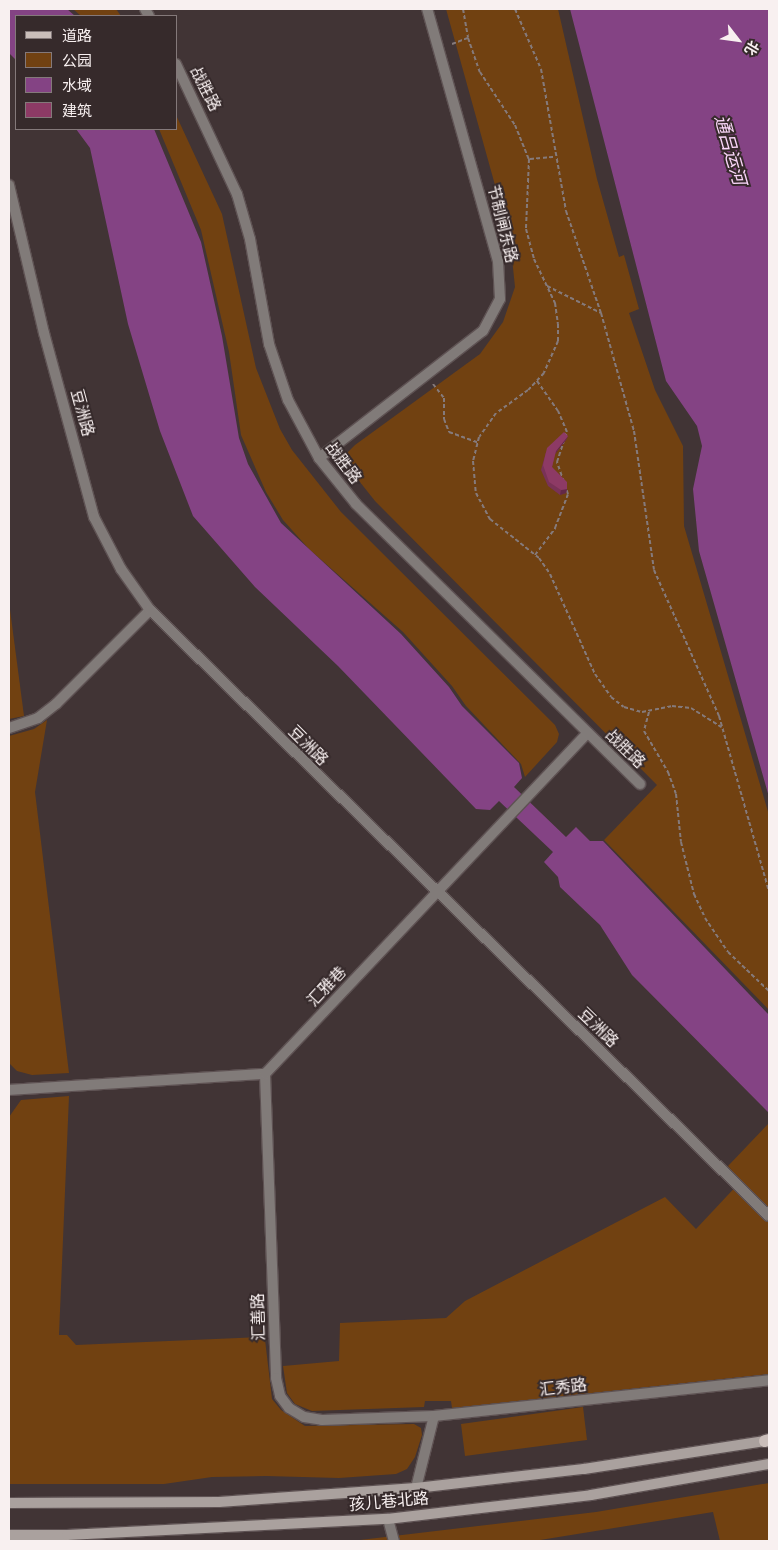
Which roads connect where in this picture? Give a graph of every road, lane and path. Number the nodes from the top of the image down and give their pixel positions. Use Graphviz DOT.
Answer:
graph roads {
  1 [pos="427,9"];
  2 [pos="463,9"];
  3 [pos="515,9"];
  4 [pos="468,38"];
  5 [pos="452,44"];
  6 [pos="178,68"];
  7 [pos="555,156"];
  8 [pos="529,160"];
  9 [pos="9,185"];
  10 [pos="544,283"];
  11 [pos="601,313"];
  12 [pos="537,381"];
  13 [pos="433,384"];
  14 [pos="477,442"];
  15 [pos="319,458"];
  16 [pos="535,555"];
  17 [pos="150,610"];
  18 [pos="650,711"];
  19 [pos="9,728"];
  20 [pos="723,728"];
  21 [pos="587,733"];
  22 [pos="640,784"];
  23 [pos="769,891"];
  24 [pos="436,893"];
  25 [pos="769,991"];
  26 [pos="265,1074"];
  27 [pos="9,1090"];
  28 [pos="769,1216"];
  29 [pos="769,1380"];
  30 [pos="434,1416"];
  31 [pos="767,1441"];
  32 [pos="769,1464"];
  33 [pos="416,1488"];
  34 [pos="9,1503"];
  35 [pos="388,1519"];
  36 [pos="9,1535"];
  37 [pos="394,1541"];
  1 -- 15 [label="street, 节制闸东路"];
  2 -- 4 [label="path"];
  3 -- 7 [label="path"];
  4 -- 5 [label="path"];
  4 -- 8 [label="path"];
  6 -- 15 [label="street, 战胜路"];
  7 -- 8 [label="path"];
  7 -- 11 [label="path"];
  8 -- 10 [label="path"];
  9 -- 17 [label="street, 豆洲路"];
  10 -- 11 [label="path"];
  10 -- 12 [label="path"];
  11 -- 20 [label="path"];
  12 -- 14 [label="path"];
  12 -- 16 [label="path"];
  13 -- 14 [label="path"];
  14 -- 16 [label="path"];
  15 -- 21 [label="street, 战胜路"];
  16 -- 18 [label="path"];
  17 -- 19 [label="street"];
  17 -- 24 [label="street, 豆洲路"];
  18 -- 20 [label="path"];
  18 -- 25 [label="path"];
  20 -- 23 [label="path"];
  21 -- 22 [label="street, 战胜路"];
  21 -- 24 [label="street, 汇雅巷"];
  24 -- 26 [label="street, 汇雅巷"];
  24 -- 28 [label="street, 豆洲路"];
  26 -- 27 [label="street"];
  26 -- 30 [label="street, 汇善路"];
  29 -- 30 [label="street, 汇秀路"];
  30 -- 33 [label="street"];
  31 -- 33 [label="main road, 孩儿巷北路"];
  32 -- 35 [label="main road, 孩儿巷北路"];
  33 -- 34 [label="main road, 孩儿巷北路"];
  35 -- 36 [label="main road, 孩儿巷北路"];
  35 -- 37 [label="street"];
}
